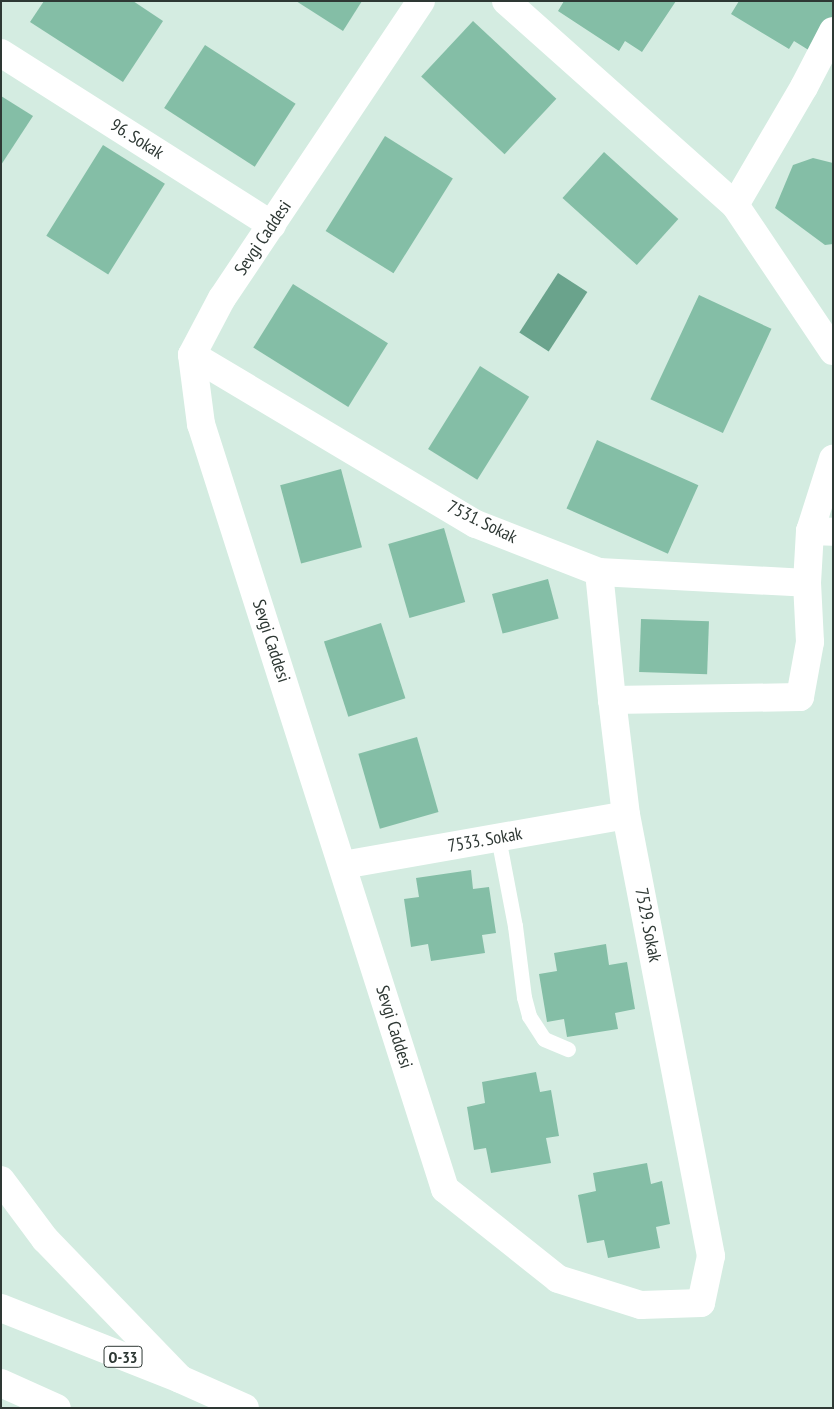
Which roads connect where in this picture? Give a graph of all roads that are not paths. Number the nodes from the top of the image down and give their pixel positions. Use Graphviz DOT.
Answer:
graph roads {
  1 [pos="421,1"];
  2 [pos="506,1"];
  3 [pos="833,31"];
  4 [pos="1,53"];
  5 [pos="735,206"];
  6 [pos="272,225"];
  7 [pos="833,351"];
  8 [pos="192,355"];
  9 [pos="833,459"];
  10 [pos="821,531"];
  11 [pos="599,572"];
  12 [pos="807,583"];
  13 [pos="612,700"];
  14 [pos="626,815"];
  15 [pos="498,837"];
  16 [pos="343,865"];
  17 [pos="568,1049"];
  18 [pos="1,1180"];
  19 [pos="558,1279"];
  20 [pos="1,1308"];
  21 [pos="180,1379"];
  22 [pos="1,1383"];
  23 [pos="57,1408"];
  24 [pos="245,1408"];
  1 -- 6 [label="main road, Sevgi Caddesi"];
  2 -- 5 [label="main road"];
  3 -- 5 [label="main road"];
  4 -- 6 [label="main road, 96. Sokak"];
  5 -- 7 [label="main road"];
  6 -- 8 [label="main road, Sevgi Caddesi"];
  8 -- 11 [label="main road, 7531. Sokak"];
  8 -- 16 [label="main road, Sevgi Caddesi"];
  9 -- 10 [label="main road"];
  10 -- 12 [label="main road"];
  11 -- 12 [label="main road, 7531. Sokak"];
  11 -- 13 [label="main road, 7529. Sokak"];
  12 -- 13 [label="main road"];
  13 -- 14 [label="main road, 7529. Sokak"];
  14 -- 15 [label="main road, 7533. Sokak"];
  14 -- 19 [label="main road, 7529. Sokak"];
  15 -- 16 [label="main road, 7533. Sokak"];
  15 -- 17 [label="lane"];
  16 -- 19 [label="main road, Sevgi Caddesi"];
  18 -- 21 [label="main road"];
  20 -- 21 [label="main road, O-33"];
  21 -- 24 [label="main road, O-33"];
  22 -- 23 [label="main road"];
}
